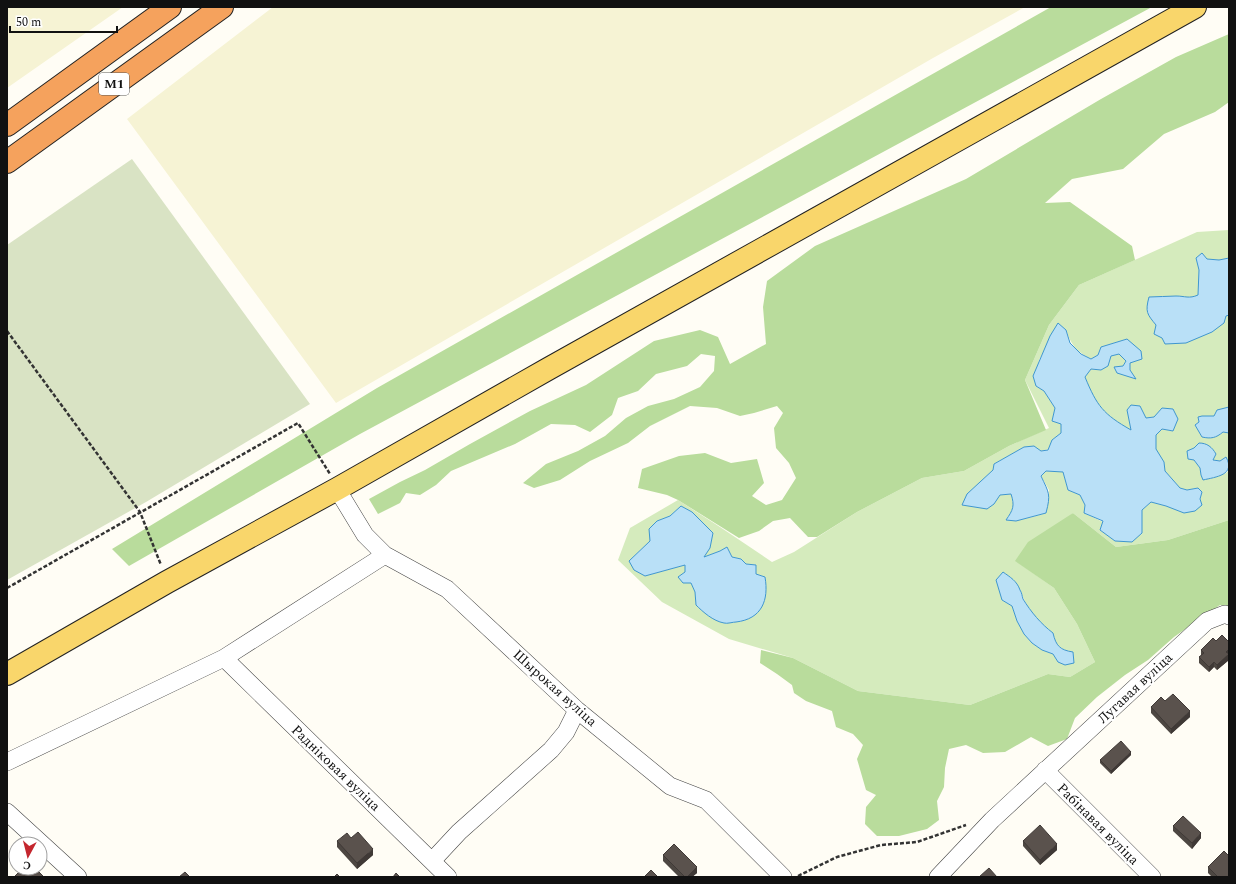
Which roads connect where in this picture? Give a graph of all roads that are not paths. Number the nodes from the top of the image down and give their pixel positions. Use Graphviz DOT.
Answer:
graph roads {
  1 [pos="170,7"];
  2 [pos="222,7"];
  3 [pos="1196,7"];
  4 [pos="7,125"];
  5 [pos="7,162"];
  6 [pos="337,489"];
  7 [pos="385,555"];
  8 [pos="1229,616"];
  9 [pos="224,658"];
  10 [pos="7,674"];
  11 [pos="577,710"];
  12 [pos="7,762"];
  13 [pos="1045,770"];
  14 [pos="7,812"];
  15 [pos="432,861"];
  16 [pos="78,877"];
  17 [pos="448,877"];
  18 [pos="783,877"];
  19 [pos="938,877"];
  20 [pos="1152,877"];
  1 -- 4 [label="highway, М1"];
  2 -- 5 [label="highway, М1"];
  3 -- 6 [label="main road"];
  6 -- 7 [label="street, Шырокая вуліца"];
  6 -- 10 [label="main road"];
  7 -- 9 [label="street"];
  7 -- 11 [label="street, Шырокая вуліца"];
  8 -- 13 [label="street, Лугавая вуліца"];
  9 -- 12 [label="street"];
  9 -- 15 [label="street, Радніковая вуліца"];
  11 -- 15 [label="street"];
  11 -- 18 [label="street, Шырокая вуліца"];
  13 -- 19 [label="street, Лугавая вуліца"];
  13 -- 20 [label="street, Рабінавая вуліца"];
  14 -- 16 [label="street"];
  15 -- 17 [label="street, Радніковая вуліца"];
}
